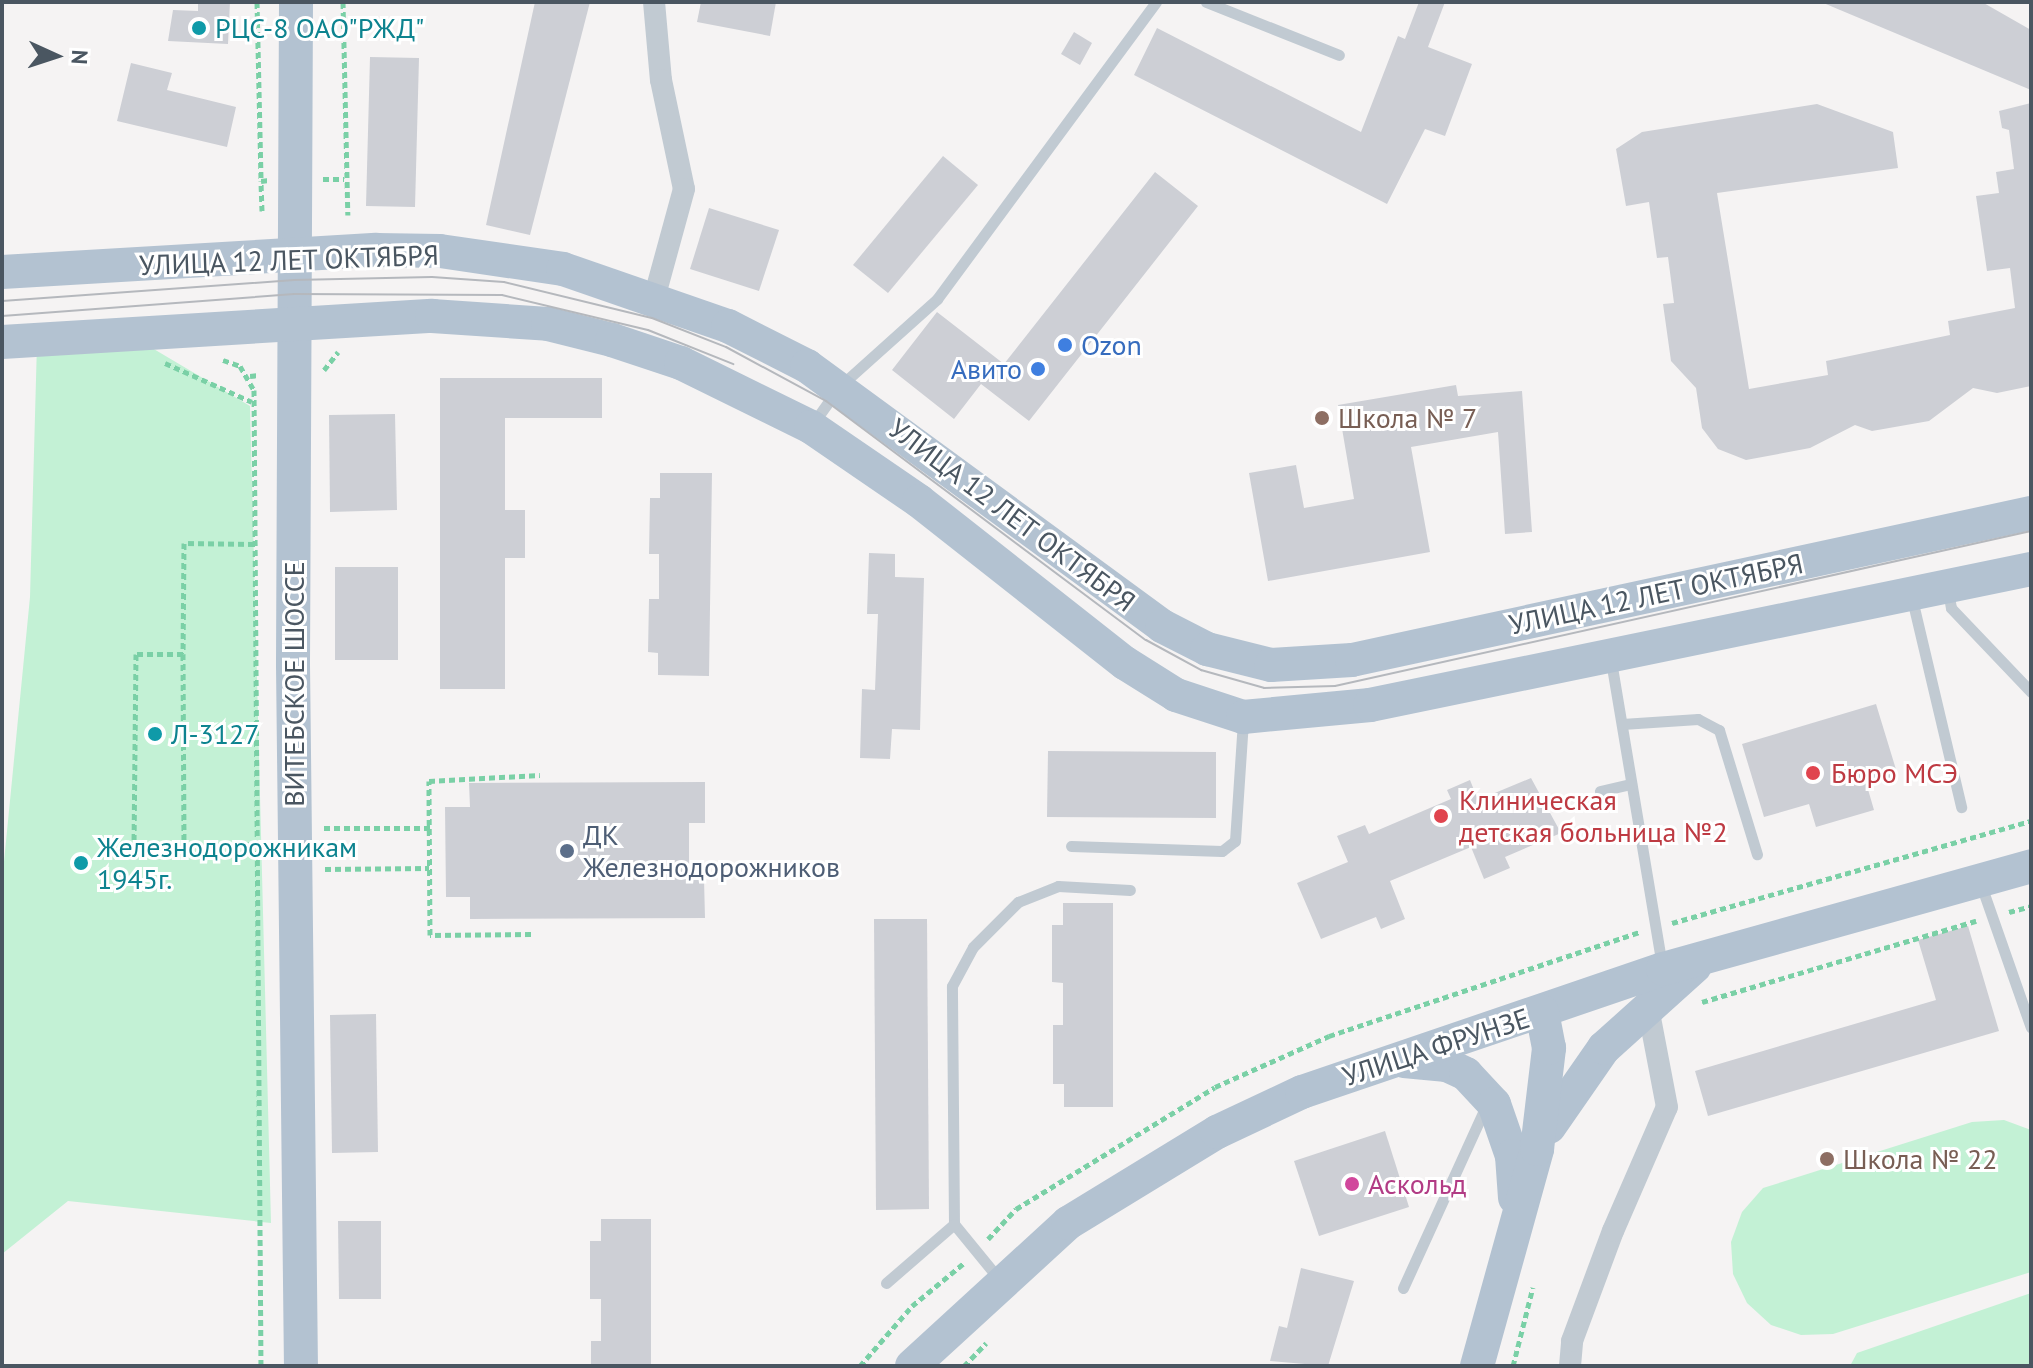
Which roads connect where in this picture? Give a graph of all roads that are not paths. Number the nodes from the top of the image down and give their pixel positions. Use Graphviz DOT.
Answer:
graph roads {
  1 [pos="296,2"];
  2 [pos="654,2"];
  3 [pos="1156,2"];
  4 [pos="1206,2"];
  5 [pos="1339,55"];
  6 [pos="295,256"];
  7 [pos="2,272"];
  8 [pos="654,299"];
  9 [pos="294,321"];
  10 [pos="2,342"];
  11 [pos="839,387"];
  12 [pos="811,427"];
  13 [pos="2031,513"];
  14 [pos="2031,569"];
  15 [pos="1947,587"];
  16 [pos="1911,594"];
  17 [pos="1610,656"];
  18 [pos="2031,692"];
  19 [pos="1243,717"];
  20 [pos="1622,724"];
  21 [pos="1631,784"];
  22 [pos="1600,791"];
  23 [pos="1961,807"];
  24 [pos="1071,846"];
  25 [pos="1757,854"];
  26 [pos="2031,866"];
  27 [pos="1979,880"];
  28 [pos="1130,890"];
  29 [pos="1704,958"];
  30 [pos="1663,969"];
  31 [pos="1648,1007"];
  32 [pos="1542,1012"];
  33 [pos="2031,1028"];
  34 [pos="1383,1061"];
  35 [pos="1494,1104"];
  36 [pos="1537,1149"];
  37 [pos="1516,1219"];
  38 [pos="954,1224"];
  39 [pos="1000,1280"];
  40 [pos="886,1283"];
  41 [pos="1403,1288"];
  42 [pos="301,1366"];
  43 [pos="912,1366"];
  44 [pos="1477,1366"];
  45 [pos="1570,1366"];
  1 -- 6 [label="main road, ВИТЕБСКОЕ ШОССЕ"];
  2 -- 8 [label="street"];
  3 -- 11 [label="lane"];
  4 -- 5 [label="lane"];
  6 -- 7 [label="main road, УЛИЦА 12 ЛЕТ ОКТЯБРЯ"];
  6 -- 8 [label="main road, УЛИЦА 12 ЛЕТ ОКТЯБРЯ"];
  6 -- 9 [label="main road, ВИТЕБСКОЕ ШОССЕ"];
  8 -- 11 [label="main road, УЛИЦА 12 ЛЕТ ОКТЯБРЯ"];
  9 -- 10 [label="main road, УЛИЦА 12 ЛЕТ ОКТЯБРЯ"];
  9 -- 12 [label="main road, УЛИЦА 12 ЛЕТ ОКТЯБРЯ"];
  9 -- 42 [label="main road, ВИТЕБСКОЕ ШОССЕ"];
  11 -- 12 [label="lane"];
  11 -- 13 [label="main road, УЛИЦА 12 ЛЕТ ОКТЯБРЯ"];
  12 -- 19 [label="main road, УЛИЦА 12 ЛЕТ ОКТЯБРЯ"];
  14 -- 15 [label="main road, УЛИЦА 12 ЛЕТ ОКТЯБРЯ"];
  15 -- 16 [label="main road, УЛИЦА 12 ЛЕТ ОКТЯБРЯ"];
  15 -- 18 [label="lane"];
  16 -- 17 [label="main road, УЛИЦА 12 ЛЕТ ОКТЯБРЯ"];
  16 -- 23 [label="lane"];
  17 -- 19 [label="main road, УЛИЦА 12 ЛЕТ ОКТЯБРЯ"];
  17 -- 20 [label="lane"];
  19 -- 24 [label="lane"];
  20 -- 21 [label="lane"];
  20 -- 25 [label="lane"];
  21 -- 22 [label="lane"];
  21 -- 30 [label="lane"];
  26 -- 27 [label="main road, УЛИЦА ФРУНЗЕ"];
  27 -- 29 [label="main road, УЛИЦА ФРУНЗЕ"];
  27 -- 33 [label="lane"];
  28 -- 38 [label="lane"];
  29 -- 30 [label="main road, УЛИЦА ФРУНЗЕ"];
  29 -- 31 [label="main road"];
  30 -- 32 [label="main road, УЛИЦА ФРУНЗЕ"];
  31 -- 36 [label="main road"];
  31 -- 45 [label="street"];
  32 -- 34 [label="main road, УЛИЦА ФРУНЗЕ"];
  32 -- 36 [label="main road"];
  34 -- 35 [label="main road"];
  34 -- 39 [label="main road, УЛИЦА ФРУНЗЕ"];
  35 -- 37 [label="main road"];
  35 -- 41 [label="lane"];
  36 -- 37 [label="main road"];
  37 -- 44 [label="main road"];
  38 -- 39 [label="lane"];
  38 -- 40 [label="lane"];
  39 -- 43 [label="main road, УЛИЦА ФРУНЗЕ"];
}
